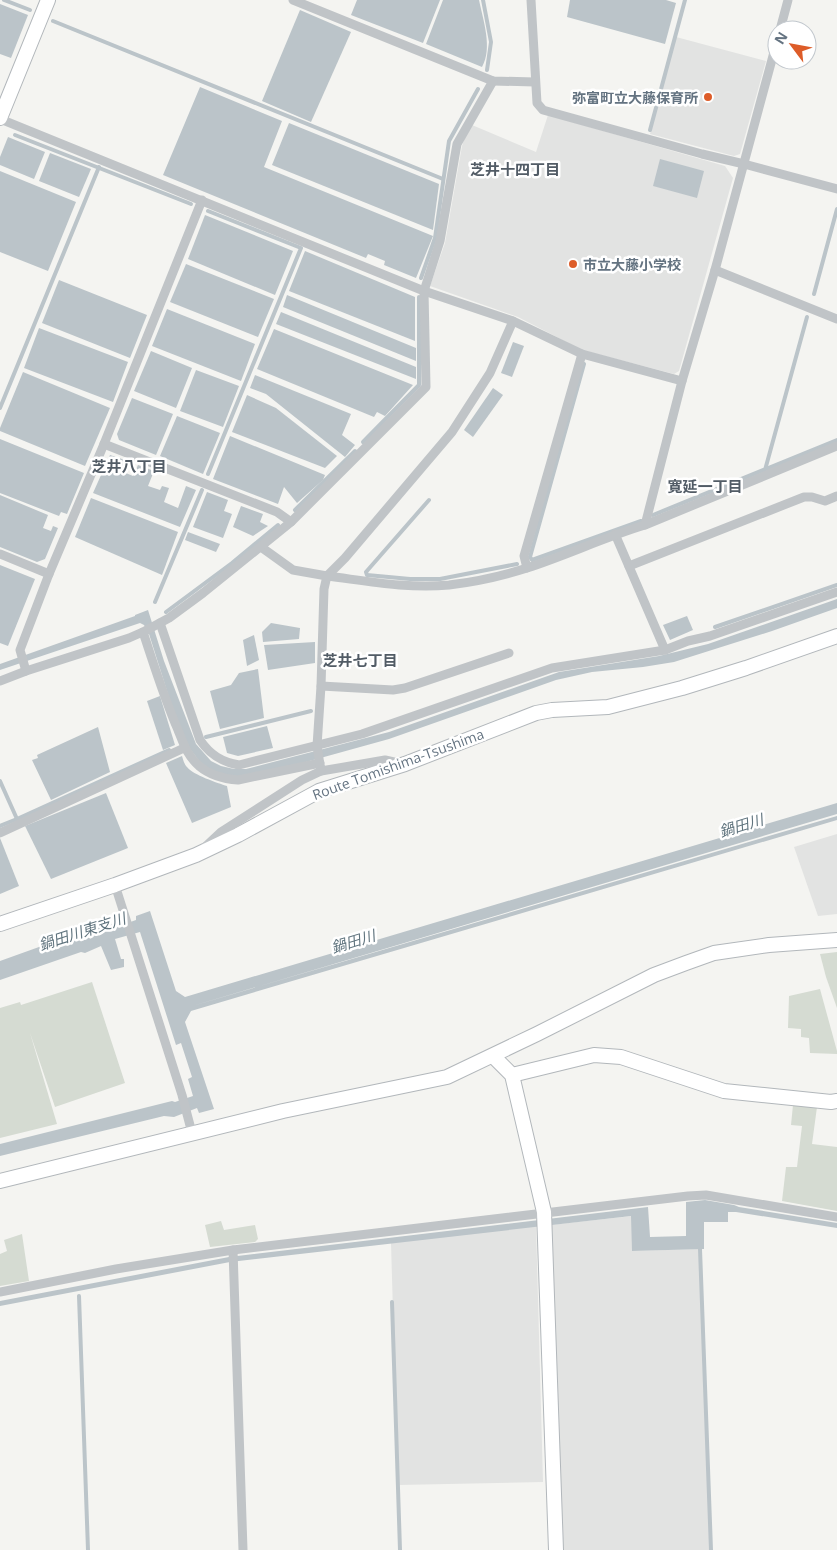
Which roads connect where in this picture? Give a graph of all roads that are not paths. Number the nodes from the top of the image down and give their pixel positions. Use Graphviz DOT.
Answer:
graph roads {
  1 [pos="48,0"];
  2 [pos="293,0"];
  3 [pos="531,0"];
  4 [pos="788,0"];
  5 [pos="783,20"];
  6 [pos="769,70"];
  7 [pos="493,81"];
  8 [pos="535,82"];
  9 [pos="0,119"];
  10 [pos="744,164"];
  11 [pos="837,189"];
  12 [pos="202,200"];
  13 [pos="715,270"];
  14 [pos="424,291"];
  15 [pos="837,319"];
  16 [pos="513,320"];
  17 [pos="582,354"];
  18 [pos="682,381"];
  19 [pos="104,444"];
  20 [pos="837,446"];
  21 [pos="837,496"];
  22 [pos="291,522"];
  23 [pos="645,525"];
  24 [pos="616,534"];
  25 [pos="262,546"];
  26 [pos="0,554"];
  27 [pos="629,566"];
  28 [pos="527,568"];
  29 [pos="50,574"];
  30 [pos="327,576"];
  31 [pos="837,592"];
  32 [pos="160,623"];
  33 [pos="144,632"];
  34 [pos="837,636"];
  35 [pos="665,650"];
  36 [pos="509,653"];
  37 [pos="26,671"];
  38 [pos="0,681"];
  39 [pos="321,686"];
  40 [pos="317,746"];
  41 [pos="184,748"];
  42 [pos="405,764"];
  43 [pos="320,765"];
  44 [pos="0,833"];
  45 [pos="196,855"];
  46 [pos="115,885"];
  47 [pos="0,924"];
  48 [pos="837,940"];
  49 [pos="493,1056"];
  50 [pos="512,1076"];
  51 [pos="837,1101"];
  52 [pos="192,1133"];
  53 [pos="0,1181"];
  54 [pos="837,1217"];
  55 [pos="544,1219"];
  56 [pos="233,1252"];
  57 [pos="0,1292"];
  58 [pos="243,1550"];
  59 [pos="556,1550"];
  1 -- 9 [label="street"];
  2 -- 7 [label="street"];
  3 -- 8 [label="street"];
  4 -- 5 [label="street"];
  6 -- 10 [label="street"];
  7 -- 8 [label="street"];
  7 -- 14 [label="street"];
  8 -- 10 [label="street"];
  9 -- 12 [label="street"];
  10 -- 11 [label="street"];
  10 -- 13 [label="street"];
  12 -- 14 [label="street"];
  12 -- 19 [label="street"];
  13 -- 15 [label="street"];
  13 -- 18 [label="street"];
  14 -- 16 [label="street"];
  14 -- 22 [label="street"];
  16 -- 17 [label="street"];
  16 -- 30 [label="street"];
  17 -- 18 [label="street"];
  17 -- 28 [label="street"];
  18 -- 23 [label="street"];
  19 -- 22 [label="street"];
  19 -- 29 [label="street"];
  20 -- 23 [label="street"];
  21 -- 27 [label="street"];
  22 -- 25 [label="street"];
  23 -- 24 [label="street"];
  24 -- 27 [label="street"];
  24 -- 28 [label="street"];
  25 -- 30 [label="street"];
  25 -- 32 [label="street"];
  26 -- 29 [label="street"];
  27 -- 35 [label="street"];
  28 -- 30 [label="street"];
  29 -- 37 [label="street"];
  30 -- 39 [label="street"];
  31 -- 35 [label="street"];
  32 -- 33 [label="street"];
  32 -- 40 [label="street"];
  33 -- 37 [label="street"];
  33 -- 41 [label="street"];
  34 -- 42 [label="street, Route Tomishima-Tsushima"];
  35 -- 40 [label="street"];
  36 -- 39 [label="street"];
  37 -- 38 [label="street"];
  39 -- 40 [label="street"];
  40 -- 43 [label="street"];
  41 -- 43 [label="street"];
  41 -- 44 [label="street"];
  42 -- 43 [label="street"];
  42 -- 45 [label="street, Route Tomishima-Tsushima"];
  43 -- 45 [label="street"];
  45 -- 46 [label="street, Route Tomishima-Tsushima"];
  46 -- 47 [label="street, Route Tomishima-Tsushima"];
  46 -- 52 [label="street"];
  48 -- 49 [label="street"];
  49 -- 50 [label="street"];
  49 -- 52 [label="street"];
  50 -- 51 [label="street"];
  50 -- 55 [label="street"];
  52 -- 53 [label="street"];
  54 -- 55 [label="street"];
  55 -- 56 [label="street"];
  55 -- 59 [label="street"];
  56 -- 57 [label="street"];
  56 -- 58 [label="street"];
}
